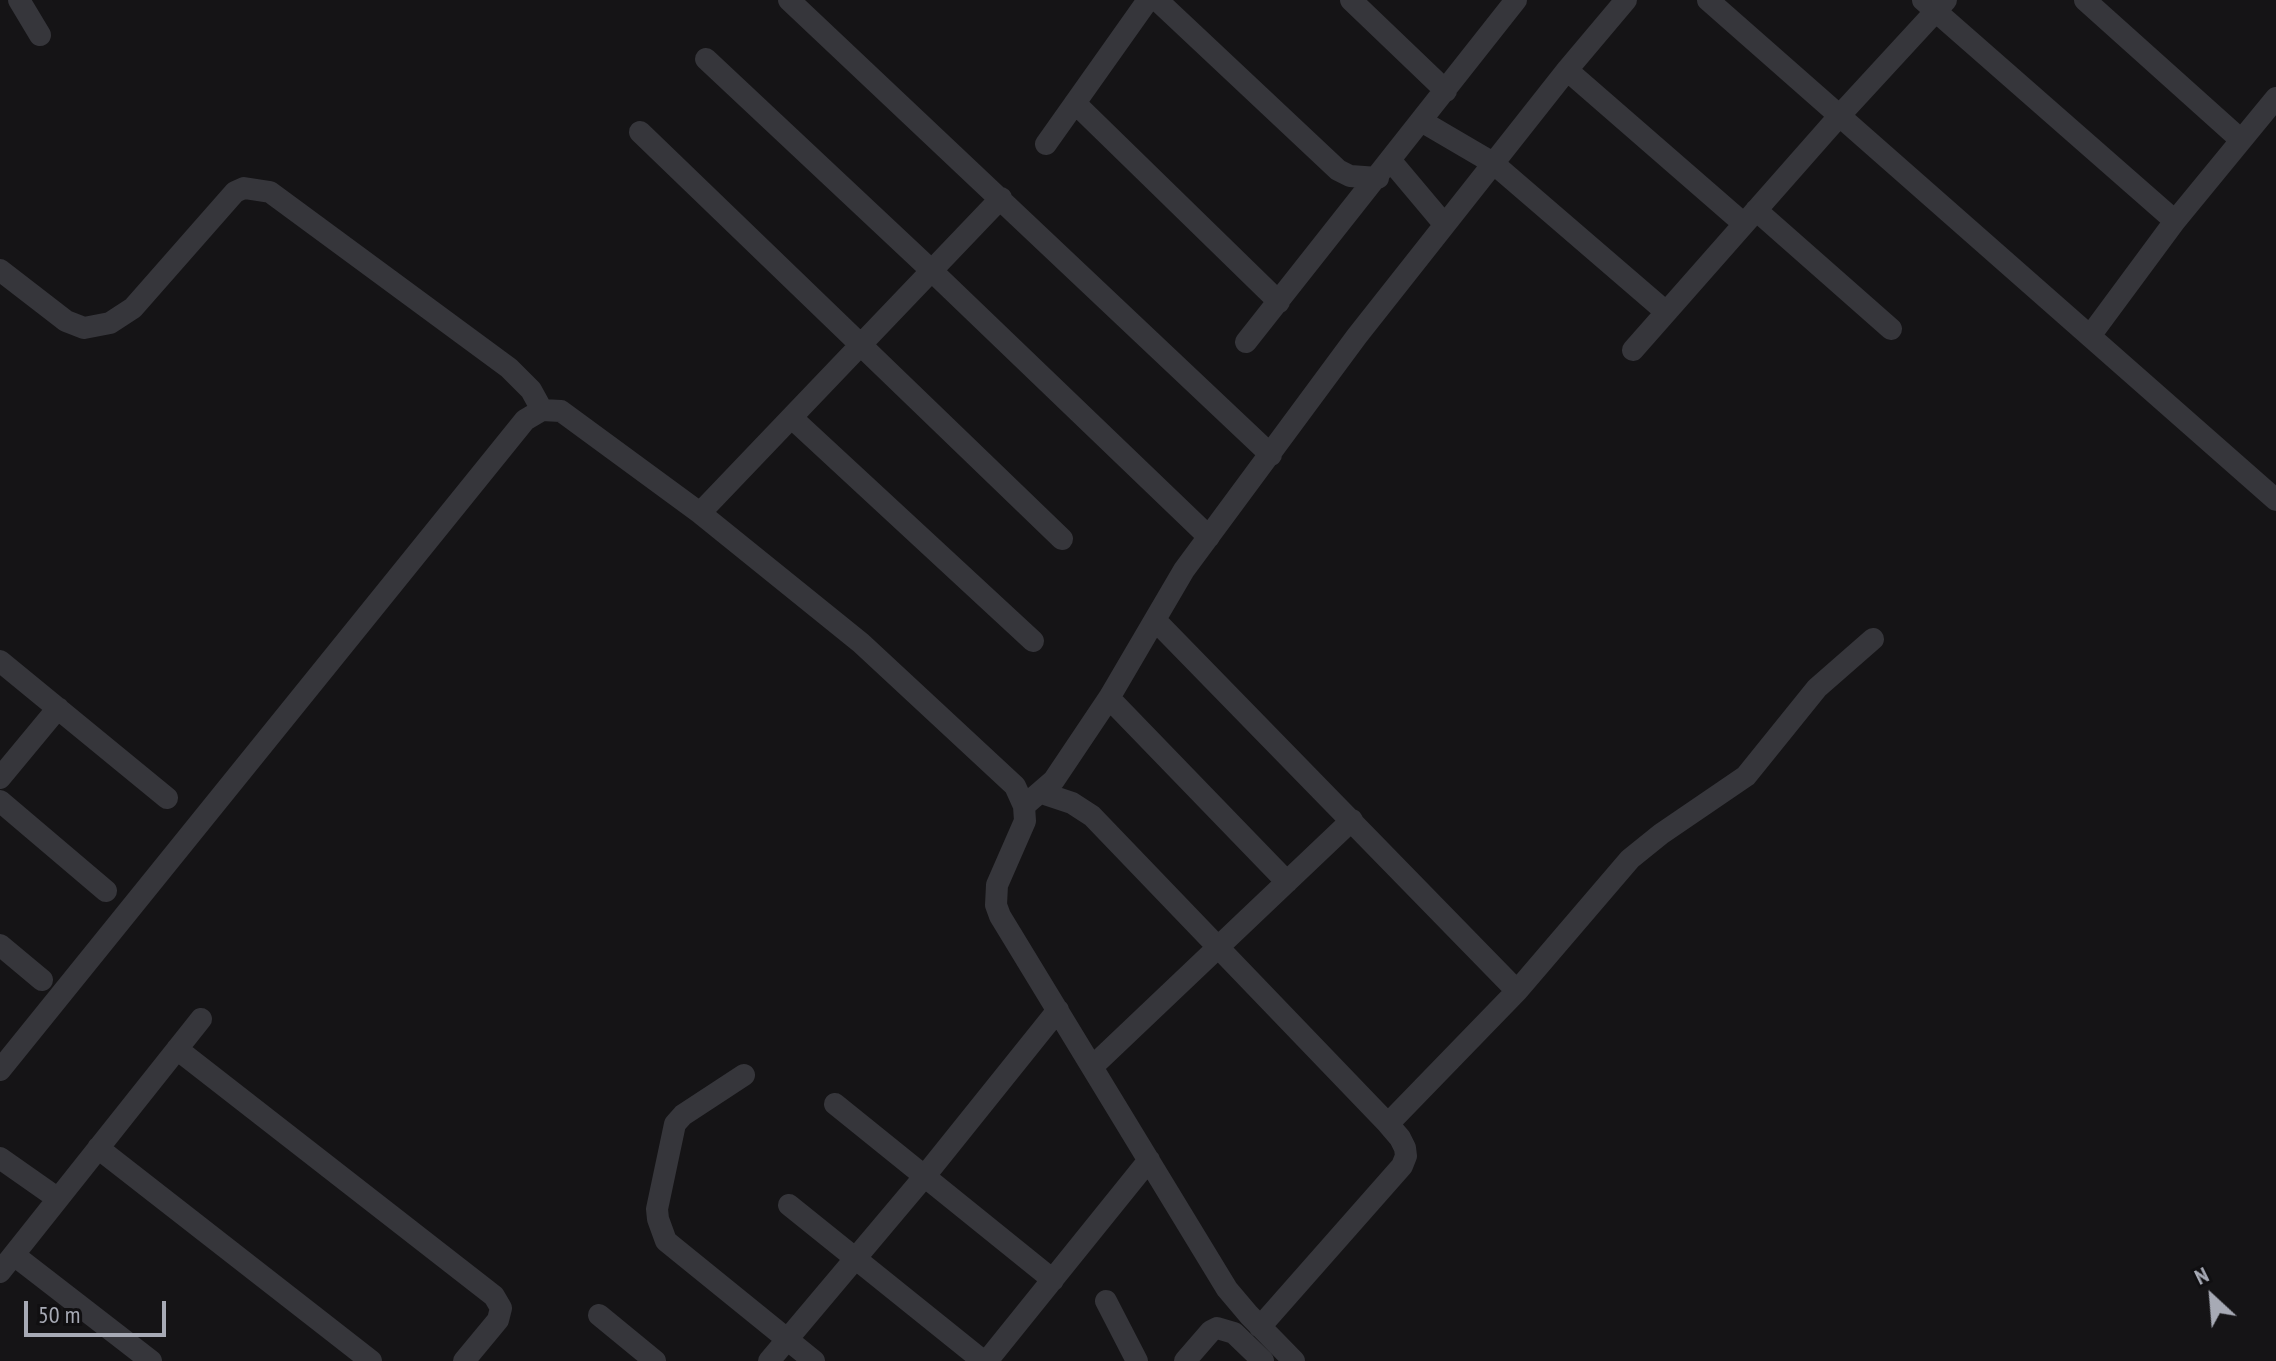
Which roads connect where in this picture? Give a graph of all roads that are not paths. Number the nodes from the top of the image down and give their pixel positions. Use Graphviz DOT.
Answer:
graph roads {
  1 [pos="19,0"];
  2 [pos="789,0"];
  3 [pos="1148,0"];
  4 [pos="1157,0"];
  5 [pos="1351,0"];
  6 [pos="1516,0"];
  7 [pos="1626,0"];
  8 [pos="1708,0"];
  9 [pos="2085,0"];
  10 [pos="1935,4"];
  11 [pos="40,35"];
  12 [pos="706,59"];
  13 [pos="1567,70"];
  14 [pos="1446,91"];
  15 [pos="2276,98"];
  16 [pos="1075,103"];
  17 [pos="1841,114"];
  18 [pos="1423,122"];
  19 [pos="640,132"];
  20 [pos="2241,140"];
  21 [pos="1046,144"];
  22 [pos="1493,163"];
  23 [pos="1384,170"];
  24 [pos="1001,198"];
  25 [pos="1750,217"];
  26 [pos="2175,221"];
  27 [pos="1444,224"];
  28 [pos="0,270"];
  29 [pos="932,271"];
  30 [pos="1279,302"];
  31 [pos="1666,312"];
  32 [pos="1891,329"];
  33 [pos="2090,336"];
  34 [pos="1246,342"];
  35 [pos="861,345"];
  36 [pos="1633,350"];
  37 [pos="542,410"];
  38 [pos="792,418"];
  39 [pos="1271,455"];
  40 [pos="2276,500"];
  41 [pos="700,513"];
  42 [pos="1209,537"];
  43 [pos="1062,539"];
  44 [pos="1155,620"];
  45 [pos="1873,639"];
  46 [pos="1033,641"];
  47 [pos="0,661"];
  48 [pos="1109,698"];
  49 [pos="58,708"];
  50 [pos="0,778"];
  51 [pos="167,798"];
  52 [pos="1033,799"];
  53 [pos="0,801"];
  54 [pos="1352,820"];
  55 [pos="1287,882"];
  56 [pos="106,891"];
  57 [pos="0,945"];
  58 [pos="1218,947"];
  59 [pos="42,980"];
  60 [pos="1517,991"];
  61 [pos="1058,1010"];
  62 [pos="201,1019"];
  63 [pos="177,1049"];
  64 [pos="1092,1067"];
  65 [pos="0,1070"];
  66 [pos="744,1075"];
  67 [pos="835,1104"];
  68 [pos="1388,1124"];
  69 [pos="98,1148"];
  70 [pos="0,1158"];
  71 [pos="1149,1160"];
  72 [pos="924,1177"];
  73 [pos="57,1198"];
  74 [pos="789,1205"];
  75 [pos="855,1258"];
  76 [pos="7,1263"];
  77 [pos="1053,1280"];
  78 [pos="1106,1301"];
  79 [pos="599,1315"];
  80 [pos="1260,1327"];
  81 [pos="787,1339"];
  82 [pos="995,1357"];
  83 [pos="151,1361"];
  84 [pos="371,1361"];
  85 [pos="464,1361"];
  86 [pos="655,1361"];
  87 [pos="769,1361"];
  88 [pos="814,1361"];
  89 [pos="1137,1361"];
  90 [pos="1185,1361"];
  91 [pos="1263,1361"];
  92 [pos="1294,1361"];
  1 -- 11 [label="street"];
  2 -- 24 [label="street"];
  3 -- 16 [label="street"];
  4 -- 23 [label="street"];
  5 -- 14 [label="street"];
  6 -- 14 [label="street"];
  7 -- 13 [label="street"];
  8 -- 17 [label="street"];
  9 -- 20 [label="street"];
  10 -- 17 [label="street"];
  10 -- 26 [label="street"];
  12 -- 29 [label="street"];
  13 -- 22 [label="street"];
  13 -- 25 [label="street"];
  14 -- 18 [label="street"];
  15 -- 20 [label="street"];
  16 -- 21 [label="street"];
  16 -- 30 [label="street"];
  17 -- 25 [label="street"];
  17 -- 33 [label="street"];
  18 -- 22 [label="street"];
  18 -- 23 [label="street"];
  19 -- 35 [label="street"];
  20 -- 26 [label="street"];
  22 -- 27 [label="street"];
  22 -- 31 [label="street"];
  23 -- 27 [label="street"];
  23 -- 30 [label="street"];
  24 -- 29 [label="street"];
  24 -- 39 [label="street"];
  25 -- 31 [label="street"];
  25 -- 32 [label="street"];
  26 -- 33 [label="street"];
  27 -- 39 [label="street"];
  28 -- 37 [label="street"];
  29 -- 35 [label="street"];
  29 -- 42 [label="street"];
  30 -- 34 [label="street"];
  31 -- 36 [label="street"];
  33 -- 40 [label="street"];
  35 -- 38 [label="street"];
  35 -- 43 [label="street"];
  37 -- 41 [label="street"];
  37 -- 65 [label="street"];
  38 -- 41 [label="street"];
  38 -- 46 [label="street"];
  39 -- 42 [label="street"];
  41 -- 52 [label="street"];
  42 -- 44 [label="street"];
  44 -- 48 [label="street"];
  44 -- 54 [label="street"];
  45 -- 60 [label="street"];
  47 -- 49 [label="street"];
  48 -- 52 [label="street"];
  48 -- 55 [label="street"];
  49 -- 50 [label="street"];
  49 -- 51 [label="street"];
  52 -- 58 [label="street"];
  52 -- 61 [label="street"];
  53 -- 56 [label="street"];
  54 -- 55 [label="street"];
  54 -- 60 [label="street"];
  55 -- 58 [label="street"];
  57 -- 59 [label="street"];
  58 -- 64 [label="street"];
  58 -- 68 [label="street"];
  60 -- 68 [label="street"];
  61 -- 64 [label="street"];
  61 -- 72 [label="street"];
  62 -- 63 [label="street"];
  63 -- 69 [label="street"];
  63 -- 85 [label="street"];
  64 -- 71 [label="street"];
  66 -- 81 [label="street"];
  67 -- 72 [label="street"];
  68 -- 80 [label="street"];
  69 -- 73 [label="street"];
  69 -- 84 [label="street"];
  70 -- 73 [label="street"];
  71 -- 77 [label="street"];
  71 -- 80 [label="street"];
  72 -- 75 [label="street"];
  72 -- 77 [label="street"];
  73 -- 76 [label="street"];
  74 -- 75 [label="street"];
  75 -- 81 [label="street"];
  75 -- 82 [label="street"];
  76 -- 83 [label="street"];
  77 -- 82 [label="street"];
  78 -- 89 [label="street"];
  79 -- 86 [label="street"];
  80 -- 92 [label="street"];
  81 -- 87 [label="street"];
  81 -- 88 [label="street"];
  90 -- 91 [label="street"];
}
